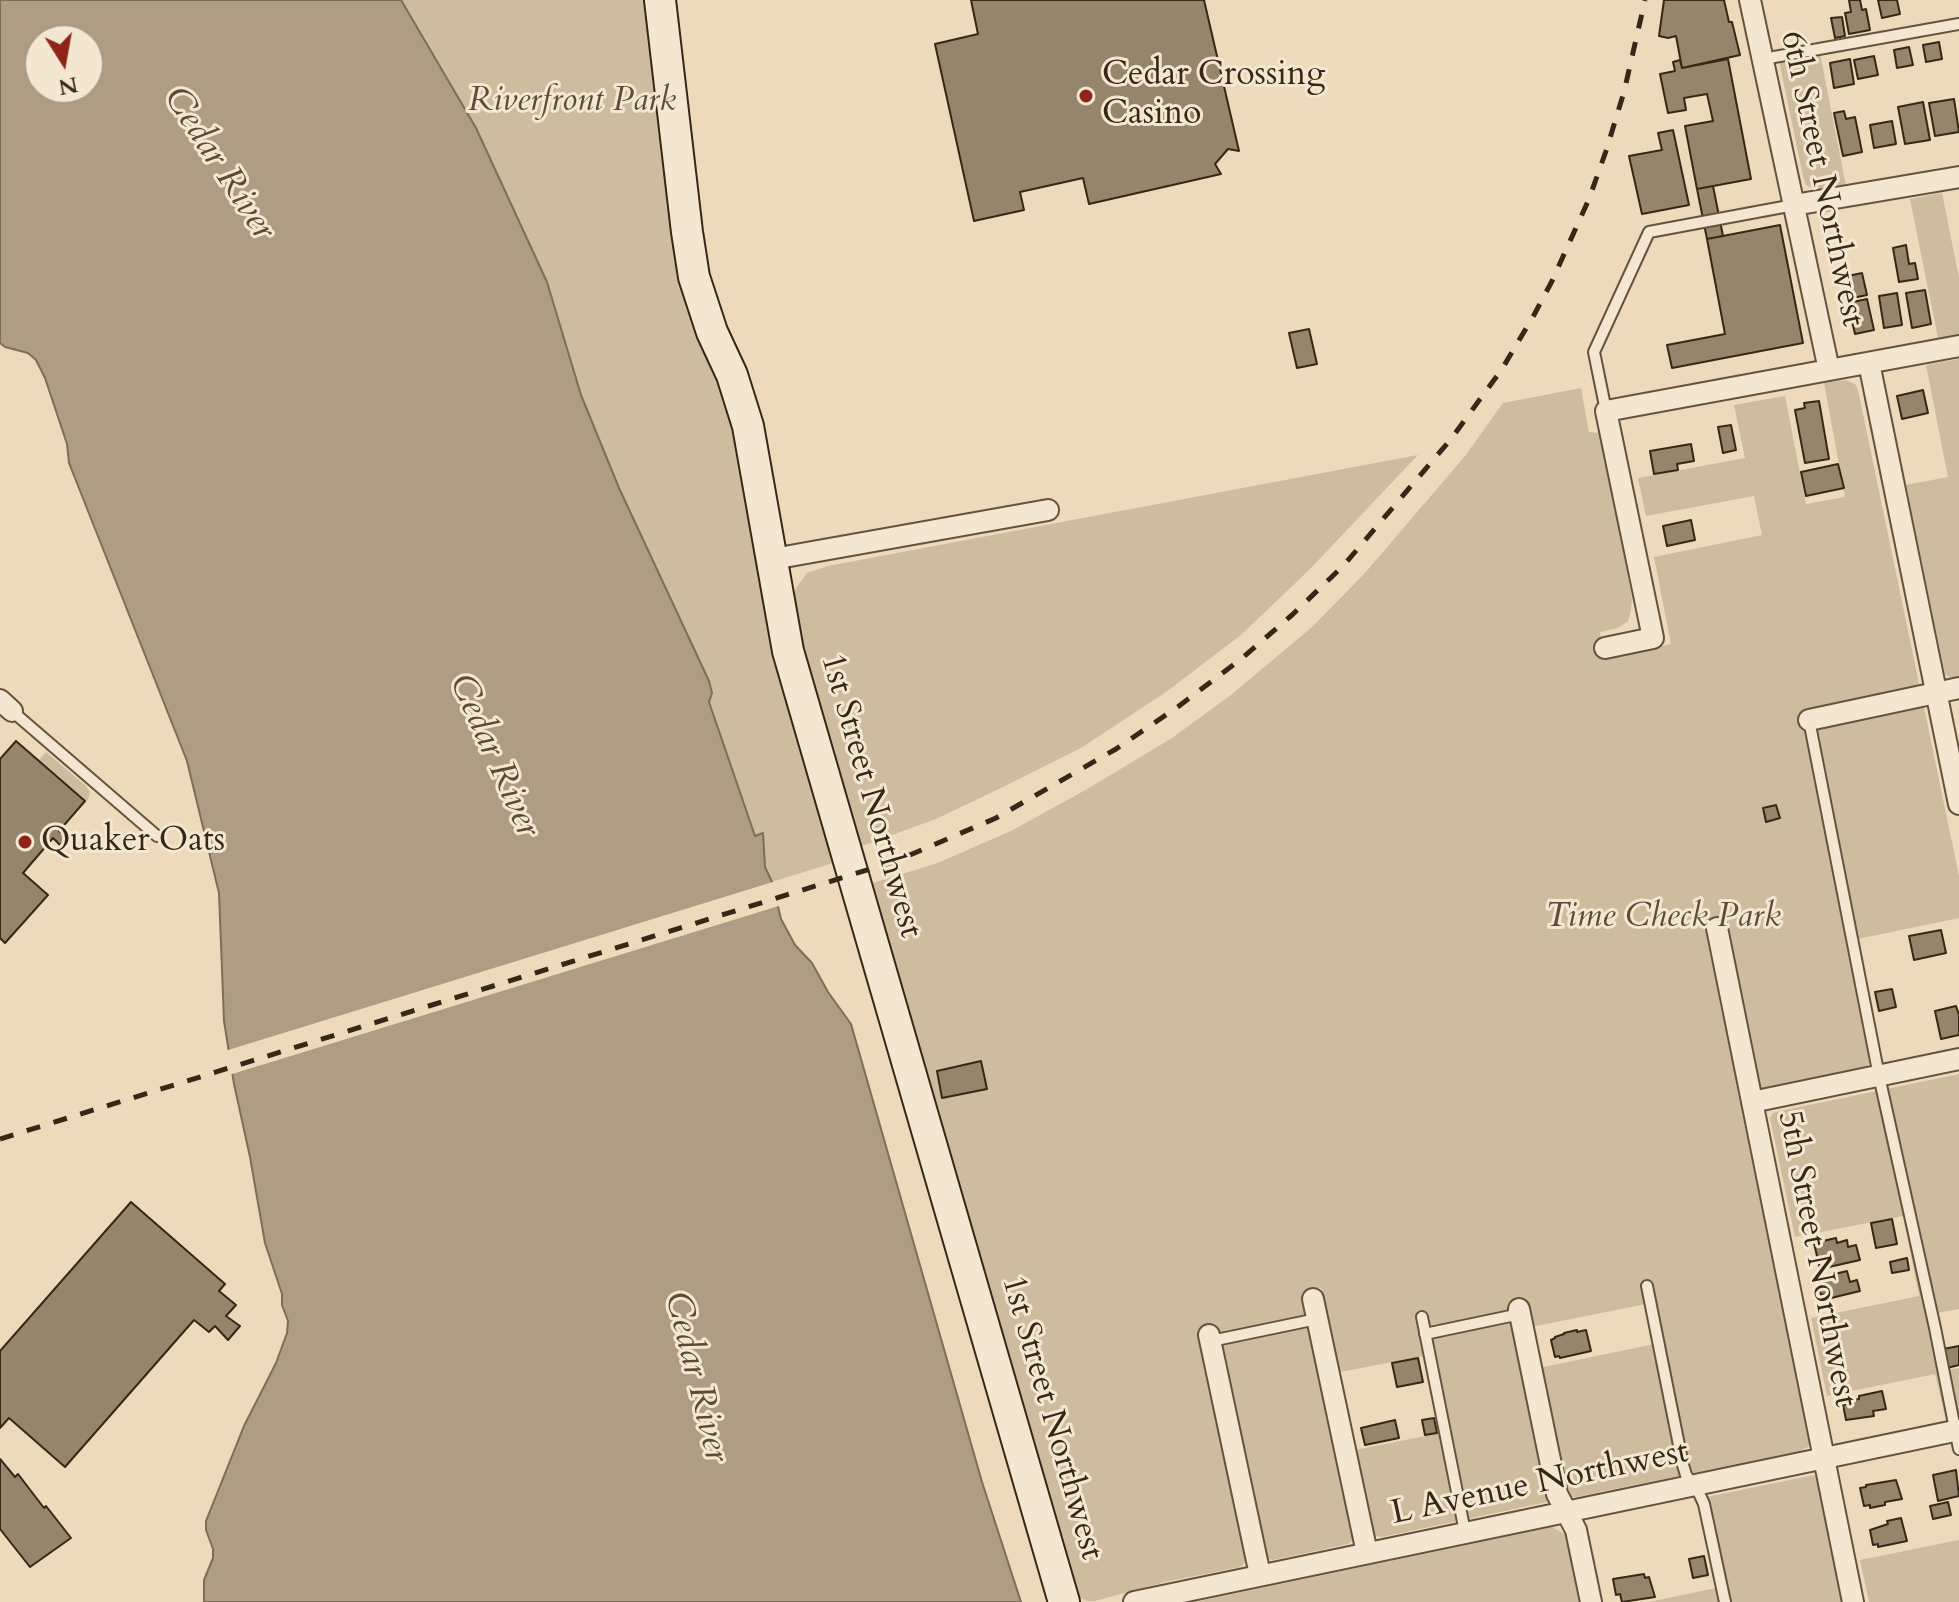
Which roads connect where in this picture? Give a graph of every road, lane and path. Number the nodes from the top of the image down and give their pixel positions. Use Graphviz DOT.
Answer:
graph roads {
  1 [pos="660,0"];
  2 [pos="1750,0"];
  3 [pos="1959,24"];
  4 [pos="1763,59"];
  5 [pos="1959,177"];
  6 [pos="1794,205"];
  7 [pos="1959,346"];
  8 [pos="1869,363"];
  9 [pos="1829,370"];
  10 [pos="1606,411"];
  11 [pos="1048,510"];
  12 [pos="773,559"];
  13 [pos="1605,648"];
  14 [pos="1959,688"];
  15 [pos="1936,693"];
  16 [pos="6,706"];
  17 [pos="1809,720"];
  18 [pos="1959,804"];
  19 [pos="157,836"];
  20 [pos="1717,928"];
  21 [pos="1959,1059"];
  22 [pos="1879,1076"];
  23 [pos="1752,1102"];
  24 [pos="1647,1286"];
  25 [pos="1315,1309"];
  26 [pos="1519,1312"];
  27 [pos="1422,1317"];
  28 [pos="1425,1334"];
  29 [pos="1210,1338"];
  30 [pos="1958,1437"];
  31 [pos="1824,1458"];
  32 [pos="1692,1485"];
  33 [pos="1567,1511"];
  34 [pos="1465,1532"];
  35 [pos="1367,1553"];
  36 [pos="1260,1575"];
  37 [pos="1064,1602"];
  38 [pos="1134,1602"];
  39 [pos="1591,1602"];
  40 [pos="1725,1602"];
  41 [pos="1853,1602"];
  1 -- 12 [label="street, 1st Street Northwest"];
  2 -- 4 [label="street, 6th Street Northwest"];
  3 -- 4 [label="lane"];
  4 -- 6 [label="street, 6th Street Northwest"];
  5 -- 6 [label="street"];
  6 -- 9 [label="street, 6th Street Northwest"];
  6 -- 10 [label="lane"];
  7 -- 8 [label="street"];
  8 -- 9 [label="street"];
  8 -- 15 [label="street, 6th Street Northwest"];
  9 -- 10 [label="street"];
  10 -- 13 [label="street"];
  11 -- 12 [label="street"];
  12 -- 37 [label="street, 1st Street Northwest"];
  14 -- 15 [label="street"];
  15 -- 17 [label="street"];
  15 -- 18 [label="street, 6th Street Northwest"];
  16 -- 19 [label="lane"];
  17 -- 22 [label="lane"];
  20 -- 23 [label="street, 5th Street Northwest"];
  21 -- 22 [label="street"];
  22 -- 23 [label="street"];
  22 -- 30 [label="lane"];
  23 -- 31 [label="street, 5th Street Northwest"];
  24 -- 32 [label="lane"];
  25 -- 29 [label="lane"];
  25 -- 35 [label="street"];
  26 -- 28 [label="lane"];
  26 -- 33 [label="street"];
  27 -- 28 [label="lane"];
  28 -- 34 [label="lane"];
  29 -- 36 [label="street"];
  30 -- 31 [label="street, L Avenue Northwest"];
  31 -- 32 [label="street, L Avenue Northwest"];
  31 -- 41 [label="street, 5th Street Northwest"];
  32 -- 33 [label="street, L Avenue Northwest"];
  32 -- 40 [label="lane"];
  33 -- 34 [label="street, L Avenue Northwest"];
  33 -- 39 [label="street"];
  34 -- 35 [label="street, L Avenue Northwest"];
  35 -- 36 [label="street, L Avenue Northwest"];
  36 -- 38 [label="street, L Avenue Northwest"];
}
